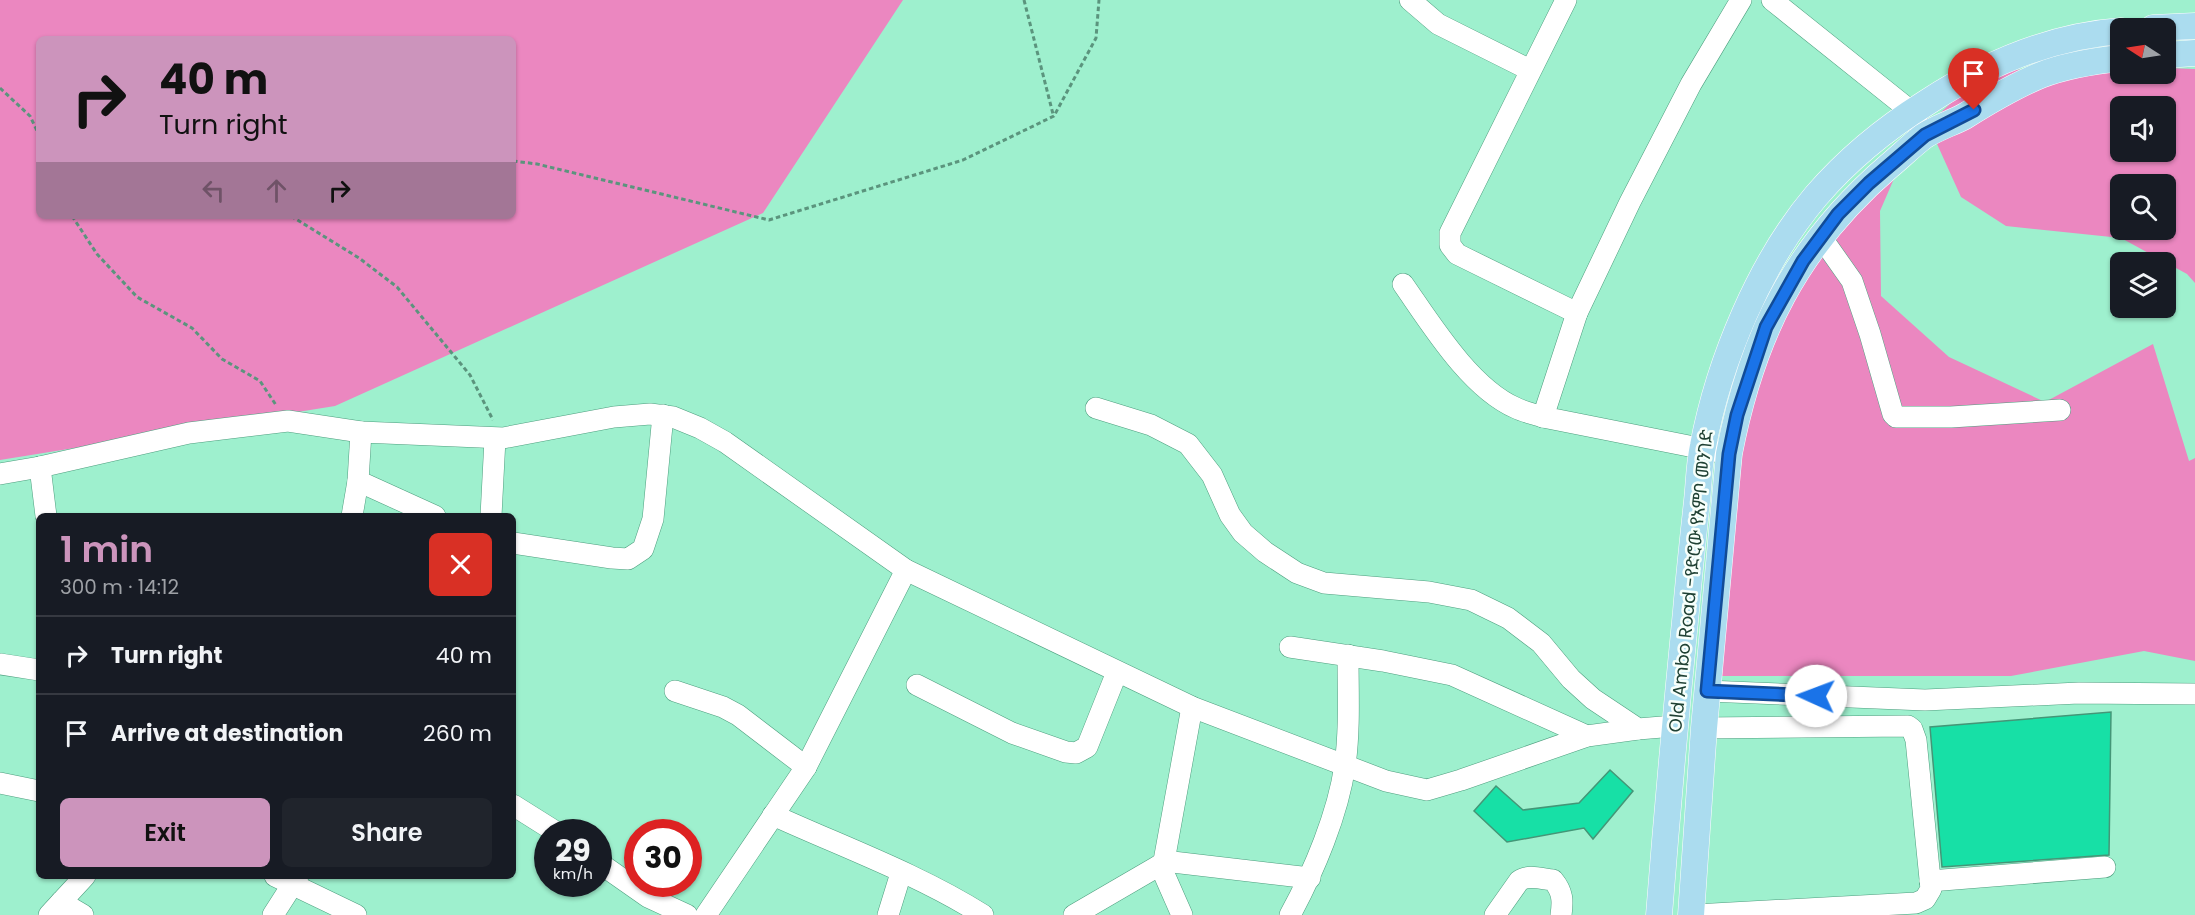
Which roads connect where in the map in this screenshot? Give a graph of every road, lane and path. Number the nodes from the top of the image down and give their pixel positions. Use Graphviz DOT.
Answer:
graph roads {
  1 [pos="1024,0"];
  2 [pos="1099,0"];
  3 [pos="1566,0"];
  4 [pos="1741,0"];
  5 [pos="1772,0"];
  6 [pos="1418,3"];
  7 [pos="2195,26"];
  8 [pos="2176,27"];
  9 [pos="2110,32"];
  10 [pos="2195,53"];
  11 [pos="2176,54"];
  12 [pos="2110,59"];
  13 [pos="1530,70"];
  14 [pos="0,88"];
  15 [pos="1912,112"];
  16 [pos="1054,116"];
  17 [pos="36,129"];
  18 [pos="1925,135"];
  19 [pos="516,161"];
  20 [pos="74,219"];
  21 [pos="296,219"];
  22 [pos="1821,237"];
  23 [pos="1403,284"];
  24 [pos="1577,313"];
  25 [pos="1096,408"];
  26 [pos="2060,410"];
  27 [pos="663,415"];
  28 [pos="1543,417"];
  29 [pos="288,421"];
  30 [pos="361,432"];
  31 [pos="499,439"];
  32 [pos="1702,449"];
  33 [pos="1729,454"];
  34 [pos="40,467"];
  35 [pos="0,474"];
  36 [pos="358,481"];
  37 [pos="46,513"];
  38 [pos="352,513"];
  39 [pos="428,513"];
  40 [pos="491,513"];
  41 [pos="516,543"];
  42 [pos="906,570"];
  43 [pos="1290,647"];
  44 [pos="1347,656"];
  45 [pos="0,664"];
  46 [pos="36,670"];
  47 [pos="1117,672"];
  48 [pos="918,685"];
  49 [pos="675,691"];
  50 [pos="1707,691"];
  51 [pos="2195,694"];
  52 [pos="1192,707"];
  53 [pos="1674,726"];
  54 [pos="1704,728"];
  55 [pos="1638,729"];
  56 [pos="1587,736"];
  57 [pos="806,766"];
  58 [pos="1345,766"];
  59 [pos="4,788"];
  60 [pos="36,790"];
  61 [pos="516,807"];
  62 [pos="774,815"];
  63 [pos="535,819"];
  64 [pos="1162,863"];
  65 [pos="2105,867"];
  66 [pos="612,872"];
  67 [pos="901,873"];
  68 [pos="1310,878"];
  69 [pos="83,879"];
  70 [pos="288,879"];
  71 [pos="1930,880"];
  72 [pos="55,908"];
  73 [pos="83,915"];
  74 [pos="273,915"];
  75 [pos="356,915"];
  76 [pos="687,915"];
  77 [pos="706,915"];
  78 [pos="888,915"];
  79 [pos="982,915"];
  80 [pos="1074,915"];
  81 [pos="1182,915"];
  82 [pos="1290,915"];
  83 [pos="1496,915"];
  84 [pos="1561,915"];
  85 [pos="1659,915"];
  86 [pos="1693,915"];
  1 -- 16 [label="path"];
  2 -- 16 [label="path"];
  3 -- 13 [label="street"];
  4 -- 24 [label="street"];
  5 -- 15 [label="street"];
  6 -- 13 [label="street"];
  7 -- 8 [label="main road"];
  9 -- 15 [label="main road, Old Ambo Road -የድሮው የአምቦ መንገድ"];
  10 -- 11 [label="main road"];
  12 -- 18 [label="main road, Old Ambo Road -የድሮው የአምቦ መንገድ"];
  13 -- 24 [label="street"];
  14 -- 17 [label="path"];
  15 -- 18 [label="street"];
  15 -- 32 [label="main road, Old Ambo Road -የድሮው የአምቦ መንገድ"];
  16 -- 19 [label="path"];
  18 -- 22 [label="main road, Old Ambo Road -የድሮው የአምቦ መንገድ"];
  20 -- 29 [label="path"];
  21 -- 31 [label="path"];
  22 -- 26 [label="street"];
  22 -- 33 [label="main road, Old Ambo Road -የድሮው የአምቦ መንገድ"];
  23 -- 28 [label="street"];
  24 -- 28 [label="street"];
  25 -- 55 [label="street"];
  27 -- 31 [label="street"];
  27 -- 41 [label="street"];
  27 -- 42 [label="street"];
  28 -- 32 [label="street"];
  29 -- 30 [label="street"];
  29 -- 34 [label="street"];
  30 -- 31 [label="street"];
  30 -- 36 [label="street"];
  31 -- 40 [label="street"];
  32 -- 33 [label="street"];
  32 -- 53 [label="main road, Old Ambo Road -የድሮው የአምቦ መንገድ"];
  33 -- 50 [label="main road, Old Ambo Road -የድሮው የአምቦ መንገድ"];
  34 -- 35 [label="street"];
  34 -- 37 [label="street"];
  36 -- 38 [label="street"];
  36 -- 39 [label="street"];
  42 -- 47 [label="street"];
  42 -- 57 [label="street"];
  43 -- 44 [label="street"];
  44 -- 56 [label="street"];
  44 -- 58 [label="street"];
  45 -- 46 [label="street"];
  47 -- 48 [label="street"];
  47 -- 52 [label="street"];
  49 -- 57 [label="street"];
  50 -- 51 [label="street"];
  50 -- 54 [label="main road, Old Ambo Road -የድሮው የአምቦ መንገድ"];
  52 -- 58 [label="street"];
  52 -- 64 [label="street"];
  53 -- 55 [label="street"];
  53 -- 85 [label="main road, Old Ambo Road -የድሮው የአምቦ መንገድ"];
  54 -- 71 [label="street"];
  54 -- 86 [label="main road, Old Ambo Road -የድሮው የአምቦ መንገድ"];
  55 -- 56 [label="street"];
  56 -- 58 [label="street"];
  57 -- 62 [label="street"];
  58 -- 68 [label="street"];
  59 -- 60 [label="street"];
  61 -- 63 [label="street"];
  62 -- 67 [label="street"];
  62 -- 77 [label="street"];
  64 -- 68 [label="street"];
  64 -- 80 [label="street"];
  64 -- 81 [label="street"];
  65 -- 71 [label="street"];
  66 -- 76 [label="street"];
  67 -- 78 [label="street"];
  67 -- 79 [label="street"];
  68 -- 82 [label="street"];
  69 -- 72 [label="street"];
  70 -- 74 [label="street"];
  70 -- 75 [label="street"];
  71 -- 86 [label="street"];
  72 -- 73 [label="street"];
  83 -- 84 [label="street"];
}
